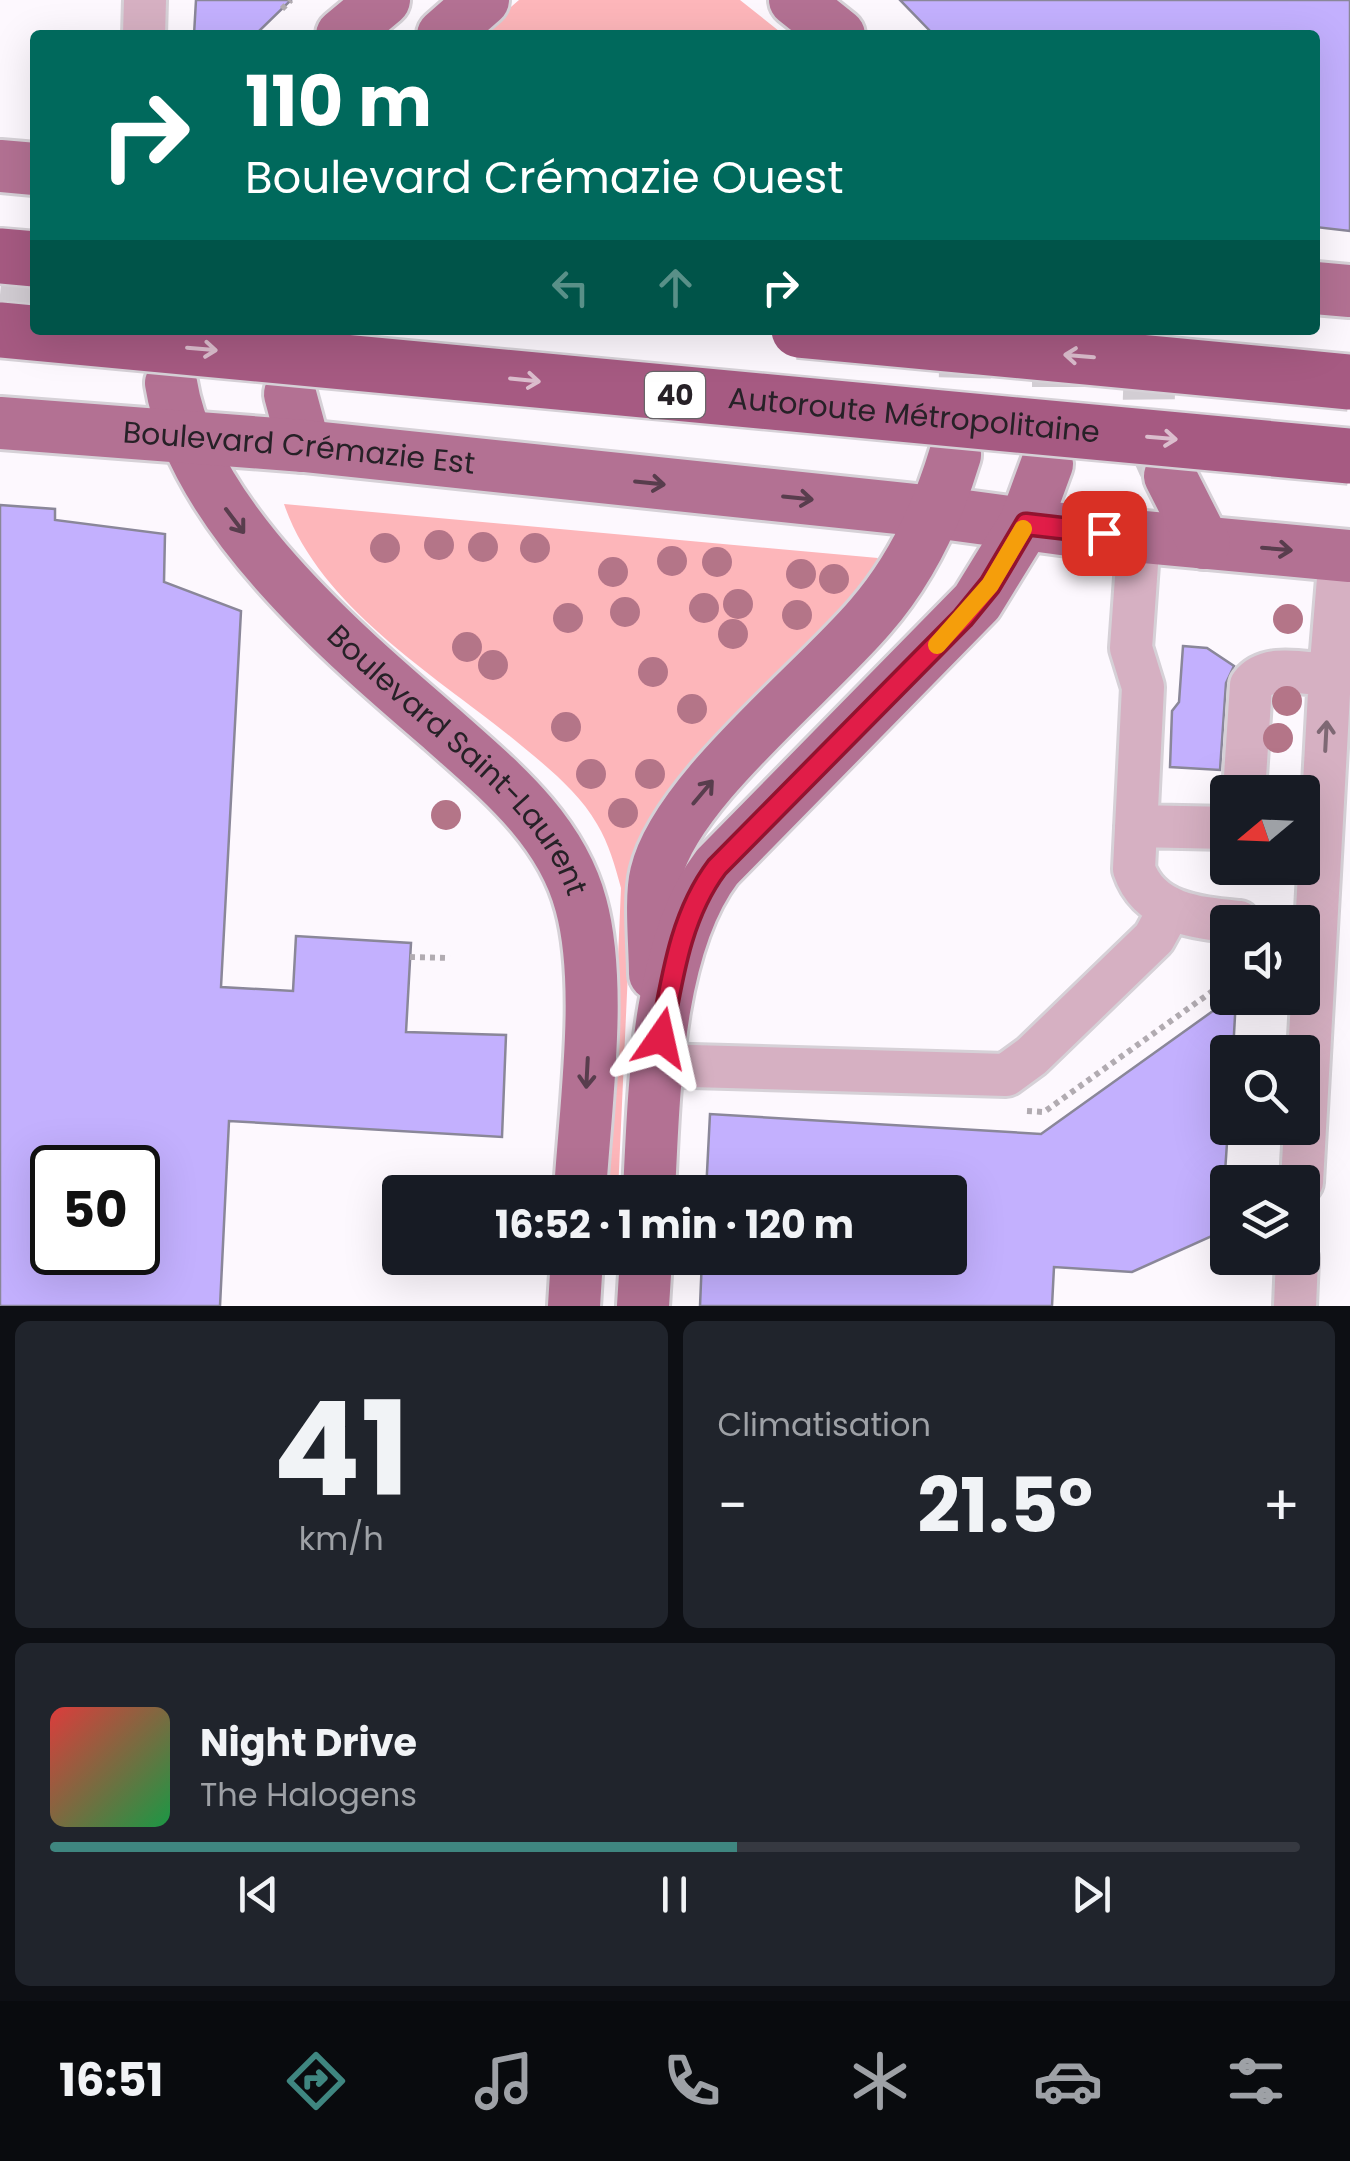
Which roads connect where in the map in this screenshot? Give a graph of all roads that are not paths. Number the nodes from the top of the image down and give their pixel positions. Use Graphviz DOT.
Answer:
graph roads {
  1 [pos="145,0"];
  2 [pos="384,0"];
  3 [pos="483,0"];
  4 [pos="795,0"];
  5 [pos="144,30"];
  6 [pos="348,30"];
  7 [pos="449,30"];
  8 [pos="833,30"];
  9 [pos="0,166"];
  10 [pos="30,169"];
  11 [pos="0,256"];
  12 [pos="30,259"];
  13 [pos="1320,288"];
  14 [pos="1350,291"];
  15 [pos="0,330"];
  16 [pos="30,333"];
  17 [pos="54,335"];
  18 [pos="851,335"];
  19 [pos="1350,382"];
  20 [pos="171,383"];
  21 [pos="290,394"];
  22 [pos="0,423"];
  23 [pos="184,438"];
  24 [pos="304,446"];
  25 [pos="955,456"];
  26 [pos="1350,456"];
  27 [pos="1048,464"];
  28 [pos="1170,476"];
  29 [pos="934,512"];
  30 [pos="1026,524"];
  31 [pos="1140,536"];
  32 [pos="1204,543"];
  33 [pos="1345,556"];
  34 [pos="1330,675"];
  35 [pos="1245,775"];
  36 [pos="1336,809"];
  37 [pos="1136,826"];
  38 [pos="1210,828"];
  39 [pos="1314,905"];
  40 [pos="1170,908"];
  41 [pos="1210,918"];
  42 [pos="1307,1015"];
  43 [pos="656,1065"];
  44 [pos="1302,1165"];
  45 [pos="581,1175"];
  46 [pos="650,1175"];
  47 [pos="575,1275"];
  48 [pos="645,1275"];
  49 [pos="1297,1275"];
  50 [pos="574,1306"];
  51 [pos="643,1306"];
  52 [pos="1295,1306"];
  1 -- 5 [label="street"];
  2 -- 6 [label="main road"];
  3 -- 7 [label="main road"];
  4 -- 8 [label="main road"];
  9 -- 10 [label="main road"];
  11 -- 12 [label="highway"];
  13 -- 14 [label="main road"];
  15 -- 16 [label="highway, Autoroute Métropolitaine / 40, one-way, bridge"];
  17 -- 26 [label="highway, Autoroute Métropolitaine / 40, one-way, bridge"];
  19 -- 18 [label="highway, one-way, bridge"];
  20 -- 23 [label="main road, Boulevard Saint-Laurent"];
  21 -- 24 [label="main road"];
  22 -- 23 [label="main road, Boulevard Crémazie Est"];
  23 -- 24 [label="main road, Boulevard Crémazie Est"];
  23 -- 45 [label="main road, Boulevard Saint-Laurent, one-way"];
  24 -- 29 [label="main road, Boulevard Crémazie Est, one-way"];
  25 -- 29 [label="main road"];
  27 -- 30 [label="main road"];
  28 -- 32 [label="main road"];
  29 -- 30 [label="main road, Boulevard Crémazie Est"];
  43 -- 29 [label="main road, one-way"];
  30 -- 31 [label="main road, Boulevard Crémazie Est"];
  30 -- 43 [label="main road"];
  31 -- 32 [label="main road, Boulevard Crémazie Est"];
  31 -- 37 [label="street"];
  32 -- 33 [label="main road, Boulevard Crémazie Est, one-way"];
  33 -- 34 [label="street"];
  34 -- 35 [label="street"];
  36 -- 34 [label="street, one-way"];
  36 -- 39 [label="street"];
  37 -- 38 [label="street"];
  37 -- 40 [label="street"];
  40 -- 41 [label="street"];
  40 -- 43 [label="street"];
  42 -- 44 [label="street"];
  43 -- 46 [label="main road"];
  47 -- 50 [label="main road"];
  48 -- 51 [label="main road"];
  49 -- 52 [label="street"];
}
